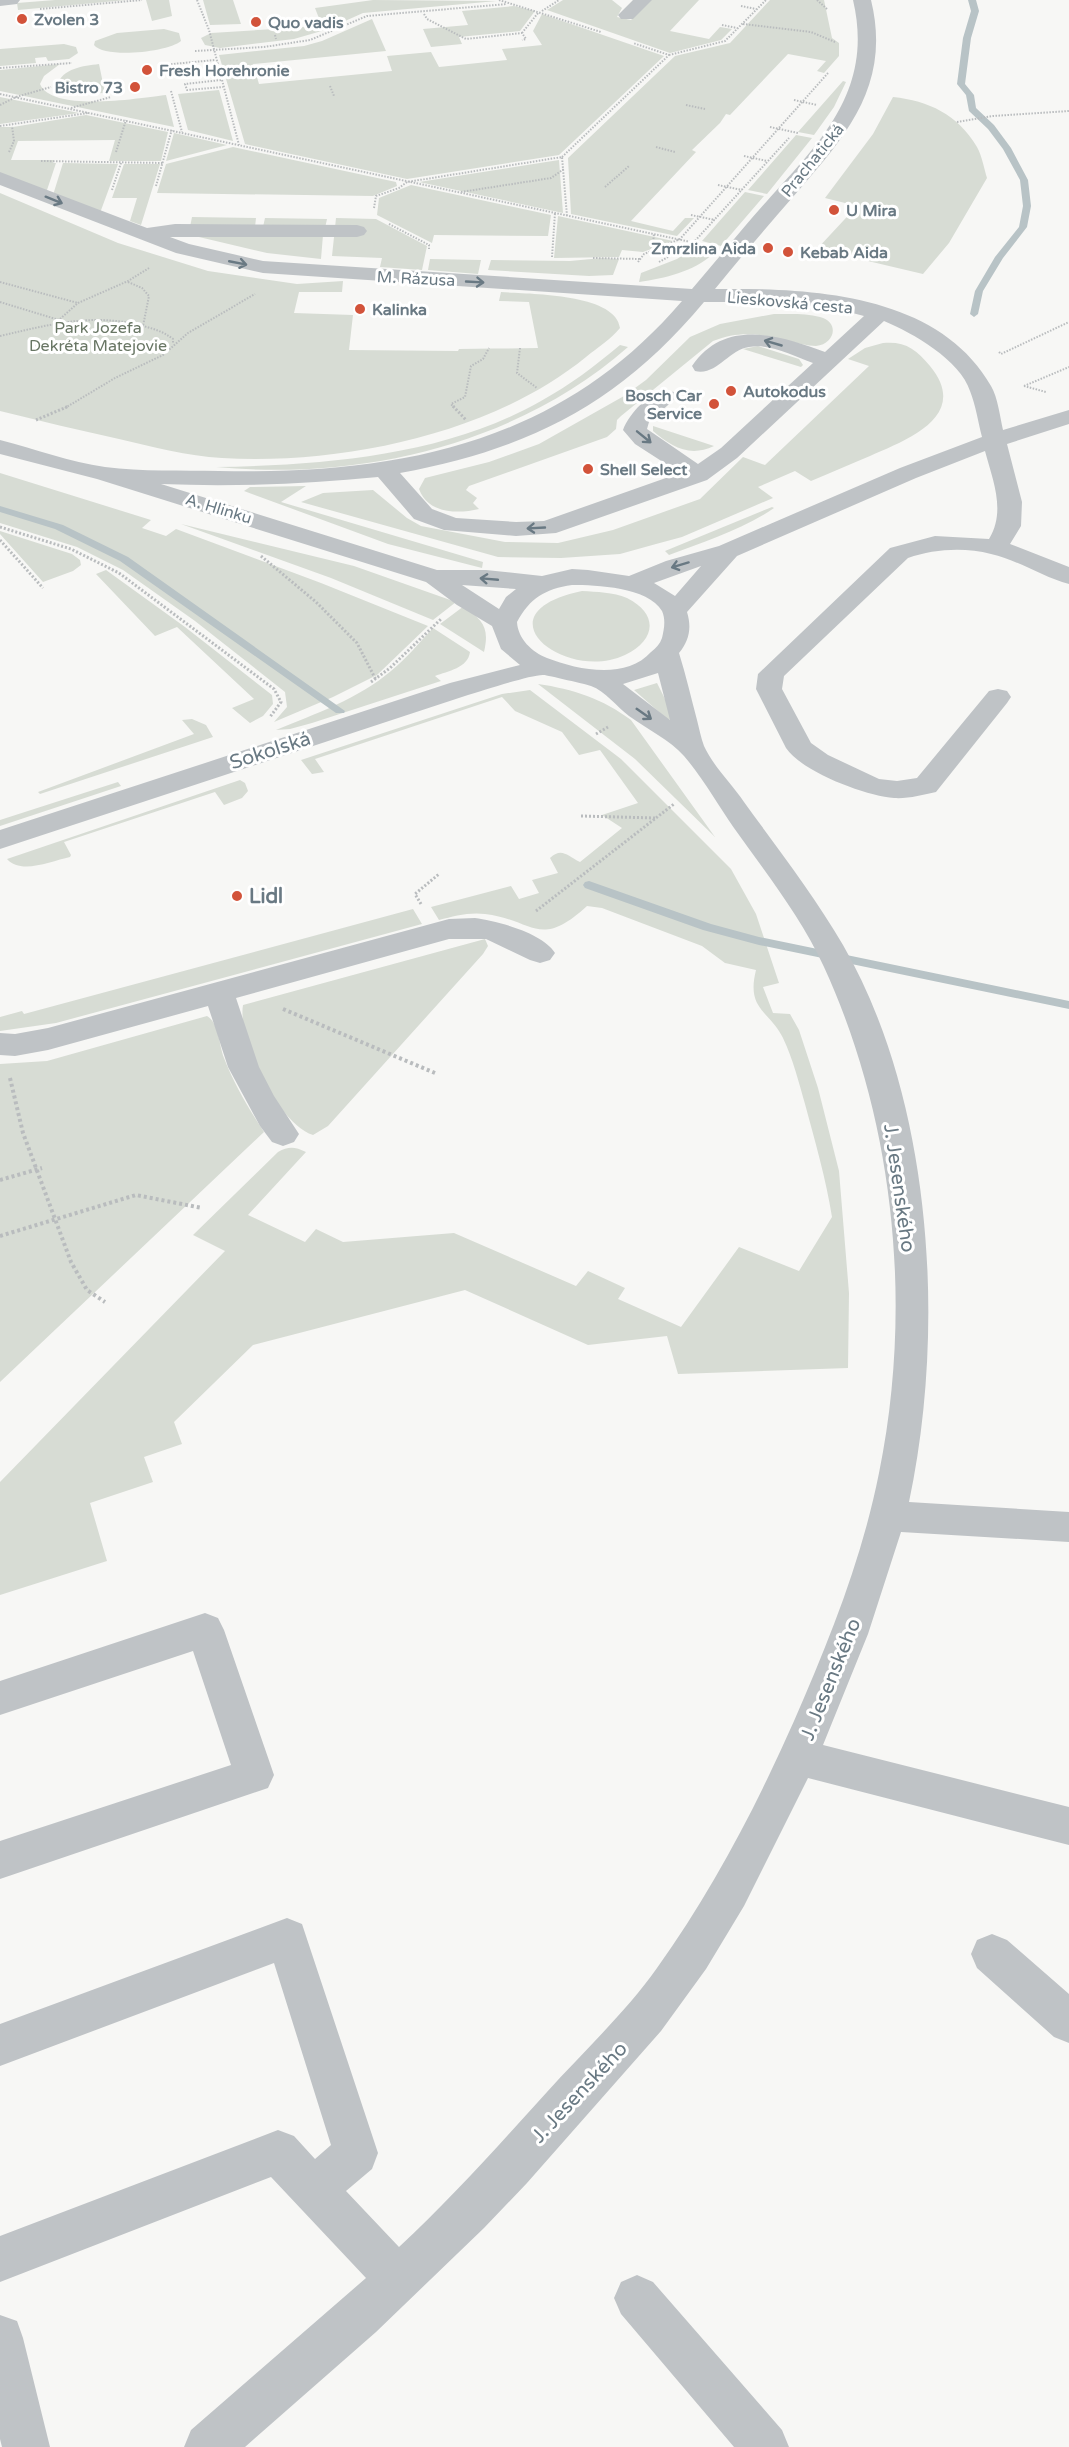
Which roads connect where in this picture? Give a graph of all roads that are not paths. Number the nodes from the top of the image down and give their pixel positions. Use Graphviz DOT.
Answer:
graph roads {
  1 [pos="11,0"];
  2 [pos="643,0"];
  3 [pos="862,0"];
  4 [pos="0,1"];
  5 [pos="627,15"];
  6 [pos="3,169"];
  7 [pos="357,231"];
  8 [pos="139,233"];
  9 [pos="697,296"];
  10 [pos="880,313"];
  11 [pos="829,361"];
  12 [pos="703,366"];
  13 [pos="666,397"];
  14 [pos="1069,417"];
  15 [pos="994,440"];
  16 [pos="0,447"];
  17 [pos="383,469"];
  18 [pos="105,474"];
  19 [pos="699,475"];
  20 [pos="996,547"];
  21 [pos="728,551"];
  22 [pos="1069,576"];
  23 [pos="435,577"];
  24 [pos="633,583"];
  25 [pos="542,584"];
  26 [pos="674,612"];
  27 [pos="505,623"];
  28 [pos="517,652"];
  29 [pos="666,654"];
  30 [pos="542,667"];
  31 [pos="599,678"];
  32 [pos="459,689"];
  33 [pos="998,697"];
  34 [pos="691,747"];
  35 [pos="0,840"];
  36 [pos="540,952"];
  37 [pos="220,993"];
  38 [pos="5,1058"];
  39 [pos="283,1134"];
  40 [pos="887,1516"];
  41 [pos="1069,1527"];
  42 [pos="0,1698"];
  43 [pos="798,1756"];
  44 [pos="1069,1826"];
  45 [pos="0,1860"];
  46 [pos="992,1954"];
  47 [pos="1069,2022"];
  48 [pos="0,2045"];
  49 [pos="314,2190"];
  50 [pos="0,2259"];
  51 [pos="398,2279"];
  52 [pos="637,2298"];
  53 [pos="0,2338"];
  54 [pos="223,2442"];
  55 [pos="26,2447"];
  56 [pos="765,2447"];
  1 -- 4 [label="street"];
  2 -- 5 [label="street"];
  3 -- 9 [label="street, Prachatická"];
  6 -- 8 [label="street, M. Rázusa, one-way"];
  7 -- 8 [label="street, M. Rázusa"];
  8 -- 9 [label="street, M. Rázusa, one-way"];
  9 -- 10 [label="street, Lieskovská cesta"];
  9 -- 17 [label="street, Prachatická"];
  10 -- 11 [label="street"];
  10 -- 15 [label="street, Lieskovská cesta"];
  11 -- 12 [label="street, one-way"];
  11 -- 19 [label="street"];
  13 -- 19 [label="street, one-way"];
  14 -- 15 [label="street"];
  15 -- 20 [label="street, Lieskovská cesta"];
  15 -- 21 [label="street"];
  16 -- 18 [label="street, A. Hlinku"];
  17 -- 18 [label="street, Prachatická"];
  19 -- 17 [label="street, one-way"];
  18 -- 23 [label="street, A. Hlinku"];
  20 -- 22 [label="street"];
  20 -- 33 [label="street"];
  21 -- 24 [label="street, one-way"];
  21 -- 26 [label="street"];
  25 -- 23 [label="street, one-way"];
  23 -- 27 [label="street"];
  24 -- 25 [label="street"];
  24 -- 26 [label="street"];
  25 -- 27 [label="street"];
  26 -- 29 [label="street"];
  27 -- 28 [label="street"];
  28 -- 30 [label="street"];
  28 -- 32 [label="street"];
  29 -- 31 [label="street"];
  29 -- 34 [label="street, J. Jesenského"];
  30 -- 31 [label="street"];
  30 -- 32 [label="street, Sokolská"];
  31 -- 34 [label="street, J. Jesenského, one-way"];
  32 -- 35 [label="street, Sokolská"];
  34 -- 40 [label="street, J. Jesenského"];
  36 -- 37 [label="street"];
  37 -- 38 [label="street"];
  37 -- 39 [label="street"];
  40 -- 41 [label="street"];
  40 -- 43 [label="street, J. Jesenského"];
  42 -- 45 [label="street"];
  43 -- 44 [label="street"];
  43 -- 51 [label="street, J. Jesenského"];
  46 -- 47 [label="street"];
  48 -- 49 [label="street"];
  49 -- 50 [label="street"];
  49 -- 51 [label="street"];
  51 -- 54 [label="street, J. Jesenského"];
  52 -- 56 [label="street"];
  53 -- 55 [label="street"];
}
